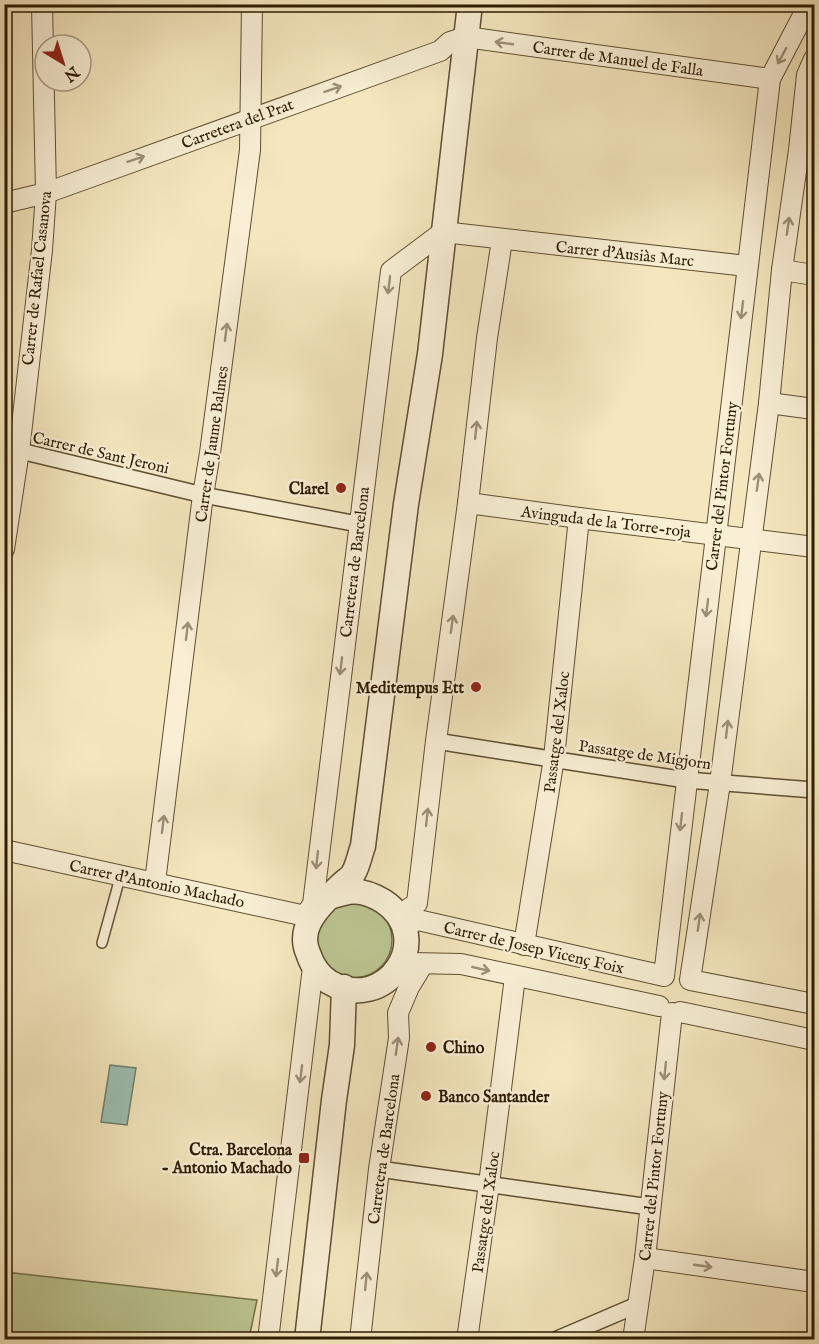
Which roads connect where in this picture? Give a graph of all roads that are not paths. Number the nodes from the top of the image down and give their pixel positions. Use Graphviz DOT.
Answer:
graph roads {
  1 [pos="42,4"];
  2 [pos="252,4"];
  3 [pos="470,4"];
  4 [pos="809,4"];
  5 [pos="466,38"];
  6 [pos="814,59"];
  7 [pos="770,79"];
  8 [pos="252,118"];
  9 [pos="807,151"];
  10 [pos="46,193"];
  11 [pos="4,202"];
  12 [pos="443,232"];
  13 [pos="502,240"];
  14 [pos="747,266"];
  15 [pos="782,270"];
  16 [pos="814,275"];
  17 [pos="769,403"];
  18 [pos="814,409"];
  19 [pos="12,449"];
  20 [pos="196,493"];
  21 [pos="468,503"];
  22 [pos="579,518"];
  23 [pos="350,523"];
  24 [pos="715,535"];
  25 [pos="750,540"];
  26 [pos="814,547"];
  27 [pos="4,549"];
  28 [pos="436,741"];
  29 [pos="554,758"];
  30 [pos="686,780"];
  31 [pos="720,783"];
  32 [pos="814,790"];
  33 [pos="363,846"];
  34 [pos="4,850"];
  35 [pos="121,874"];
  36 [pos="155,882"];
  37 [pos="327,898"];
  38 [pos="308,916"];
  39 [pos="398,916"];
  40 [pos="102,943"];
  41 [pos="524,945"];
  42 [pos="412,963"];
  43 [pos="313,967"];
  44 [pos="664,976"];
  45 [pos="515,977"];
  46 [pos="690,980"];
  47 [pos="344,987"];
  48 [pos="814,1004"];
  49 [pos="670,1010"];
  50 [pos="814,1040"];
  51 [pos="379,1169"];
  52 [pos="489,1184"];
  53 [pos="650,1207"];
  54 [pos="645,1258"];
  55 [pos="814,1282"];
  56 [pos="636,1305"];
  57 [pos="268,1340"];
  58 [pos="307,1340"];
  59 [pos="360,1340"];
  60 [pos="467,1340"];
  61 [pos="555,1340"];
  62 [pos="633,1340"];
  1 -- 10 [label="street, Carrer de Rafael Casanova"];
  2 -- 8 [label="street, Carrer de Jaume Balmes"];
  3 -- 5 [label="street"];
  4 -- 7 [label="street, Carrer del Pintor Fortuny, one-way"];
  7 -- 5 [label="street, Carrer de Manuel de Falla, one-way"];
  8 -- 5 [label="street, Carretera del Prat, one-way"];
  5 -- 12 [label="street"];
  6 -- 9 [label="street"];
  7 -- 14 [label="street, Carrer del Pintor Fortuny"];
  10 -- 8 [label="street, Carretera del Prat, one-way"];
  20 -- 8 [label="street, Carrer de Jaume Balmes, one-way"];
  15 -- 9 [label="street, one-way"];
  10 -- 11 [label="street, Carretera del Prat"];
  10 -- 19 [label="street, Carrer de Rafael Casanova"];
  12 -- 13 [label="street, Carrer d'Ausiàs Marc"];
  12 -- 23 [label="street, Carretera de Barcelona, one-way"];
  12 -- 33 [label="street"];
  13 -- 14 [label="street, Carrer d'Ausiàs Marc"];
  21 -- 13 [label="street, one-way"];
  14 -- 24 [label="street, Carrer del Pintor Fortuny, one-way"];
  15 -- 16 [label="street"];
  15 -- 17 [label="street"];
  17 -- 18 [label="street"];
  25 -- 17 [label="street, one-way"];
  19 -- 20 [label="street, Carrer de Sant Jeroni"];
  19 -- 27 [label="street, Carrer de Rafael Casanova"];
  20 -- 23 [label="street, Carrer de Sant Jeroni"];
  36 -- 20 [label="street, Carrer de Jaume Balmes, one-way"];
  21 -- 22 [label="street, Avinguda de la Torre-roja"];
  28 -- 21 [label="street, one-way"];
  22 -- 24 [label="street, Avinguda de la Torre-roja"];
  22 -- 29 [label="street, Passatge del Xaloc"];
  23 -- 38 [label="street, Carretera de Barcelona, one-way"];
  24 -- 25 [label="street, Avinguda de la Torre-roja"];
  24 -- 30 [label="street, Carrer del Pintor Fortuny, one-way"];
  25 -- 26 [label="street, Avinguda de la Torre-roja"];
  31 -- 25 [label="street, one-way"];
  28 -- 29 [label="street, Passatge de Migjorn"];
  39 -- 28 [label="street, one-way"];
  29 -- 30 [label="street, Passatge de Migjorn"];
  29 -- 41 [label="street, Passatge del Xaloc"];
  30 -- 31 [label="street, Passatge de Migjorn"];
  30 -- 44 [label="street, Carrer del Pintor Fortuny, one-way"];
  31 -- 32 [label="street, Passatge de Migjorn"];
  46 -- 31 [label="street, one-way"];
  33 -- 37 [label="street"];
  33 -- 39 [label="street"];
  34 -- 35 [label="street, Carrer d'Antonio Machado"];
  35 -- 36 [label="street, Carrer d'Antonio Machado"];
  35 -- 40 [label="lane"];
  36 -- 38 [label="street, Carrer d'Antonio Machado"];
  37 -- 38 [label="street"];
  37 -- 39 [label="street"];
  38 -- 43 [label="street"];
  39 -- 41 [label="street, Carrer de Josep Vicenç Foix"];
  39 -- 42 [label="street"];
  41 -- 44 [label="street, Carrer de Josep Vicenç Foix"];
  42 -- 45 [label="street, Carrer de Josep Vicenç Foix, one-way"];
  42 -- 47 [label="street"];
  51 -- 42 [label="street, Carretera de Barcelona, one-way"];
  43 -- 47 [label="street"];
  43 -- 57 [label="street, one-way"];
  44 -- 46 [label="street"];
  44 -- 49 [label="street"];
  45 -- 49 [label="street, Carrer de Josep Vicenç Foix"];
  45 -- 52 [label="street, Passatge del Xaloc"];
  46 -- 48 [label="street"];
  46 -- 49 [label="street"];
  47 -- 58 [label="street"];
  49 -- 50 [label="street, Carrer de Josep Vicenç Foix"];
  49 -- 53 [label="street, Carrer del Pintor Fortuny, one-way"];
  51 -- 52 [label="street"];
  59 -- 51 [label="street, Carretera de Barcelona, one-way"];
  52 -- 53 [label="street"];
  52 -- 60 [label="street, Passatge del Xaloc"];
  53 -- 54 [label="street, Carrer del Pintor Fortuny"];
  54 -- 55 [label="street, one-way"];
  54 -- 56 [label="street, Carrer del Pintor Fortuny"];
  56 -- 61 [label="street"];
  56 -- 62 [label="street, Carrer del Pintor Fortuny"];
}
